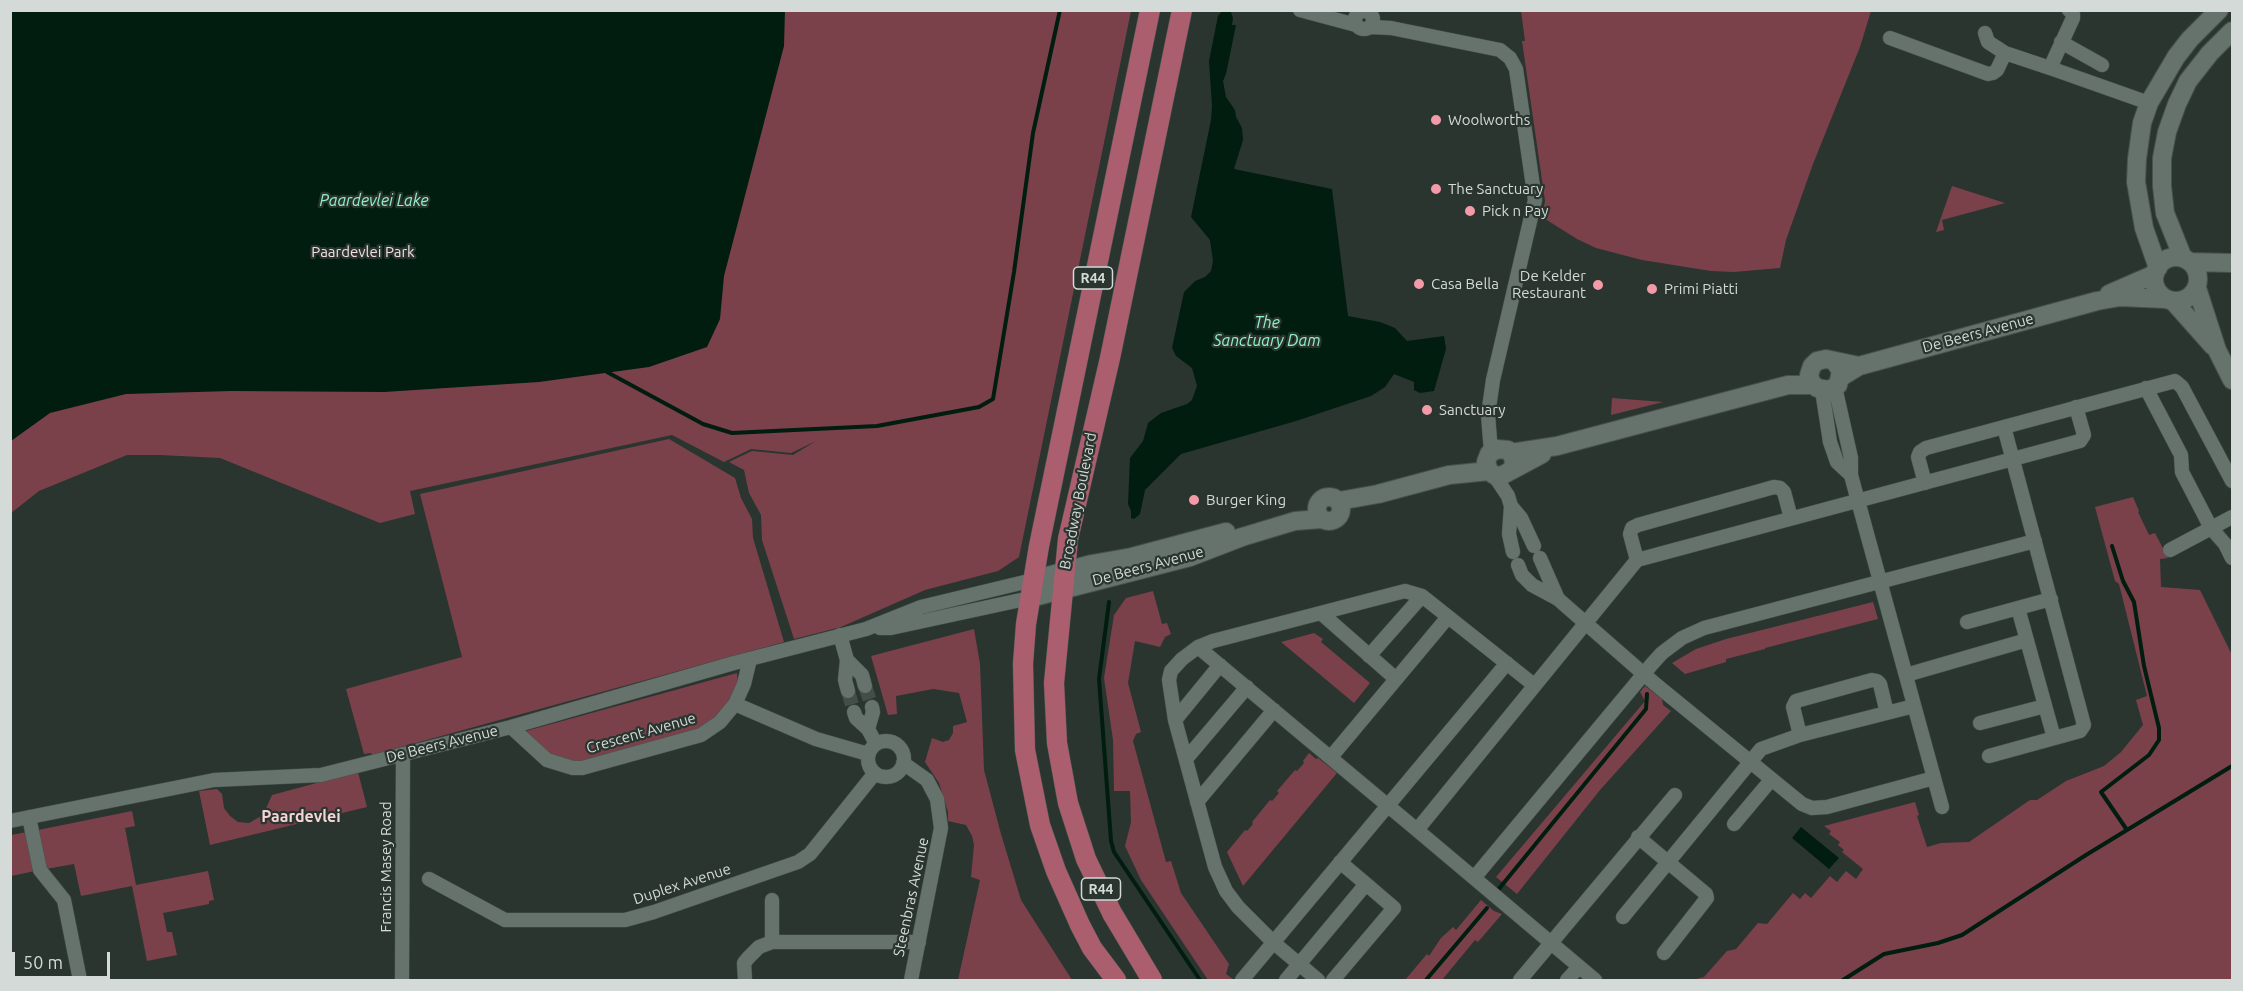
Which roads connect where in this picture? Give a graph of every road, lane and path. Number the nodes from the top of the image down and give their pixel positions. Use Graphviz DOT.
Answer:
graph roads {
  1 [pos="1150,10"];
  2 [pos="1300,10"];
  3 [pos="2069,10"];
  4 [pos="2219,10"];
  5 [pos="1185,14"];
  6 [pos="1365,16"];
  7 [pos="2232,31"];
  8 [pos="1985,33"];
  9 [pos="1890,38"];
  10 [pos="2061,42"];
  11 [pos="2005,53"];
  12 [pos="2102,65"];
  13 [pos="2050,68"];
  14 [pos="2149,103"];
  15 [pos="2187,260"];
  16 [pos="2232,264"];
  17 [pos="2156,271"];
  18 [pos="2197,286"];
  19 [pos="2169,300"];
  20 [pos="2097,301"];
  21 [pos="2217,350"];
  22 [pos="1826,379"];
  23 [pos="2232,381"];
  24 [pos="2146,388"];
  25 [pos="2076,407"];
  26 [pos="1840,412"];
  27 [pos="1826,415"];
  28 [pos="2004,427"];
  29 [pos="2013,459"];
  30 [pos="1500,462"];
  31 [pos="1851,475"];
  32 [pos="2232,481"];
  33 [pos="1925,483"];
  34 [pos="1858,500"];
  35 [pos="1510,501"];
  36 [pos="1319,513"];
  37 [pos="2232,517"];
  38 [pos="1791,518"];
  39 [pos="2211,528"];
  40 [pos="2035,541"];
  41 [pos="2170,550"];
  42 [pos="2232,558"];
  43 [pos="1637,560"];
  44 [pos="1063,580"];
  45 [pos="1880,582"];
  46 [pos="1031,589"];
  47 [pos="1422,596"];
  48 [pos="1558,599"];
  49 [pos="2051,599"];
  50 [pos="2018,608"];
  51 [pos="1321,613"];
  52 [pos="1448,617"];
  53 [pos="1967,622"];
  54 [pos="1584,623"];
  55 [pos="840,634"];
  56 [pos="2027,640"];
  57 [pos="1198,647"];
  58 [pos="1369,656"];
  59 [pos="750,659"];
  60 [pos="848,660"];
  61 [pos="1507,663"];
  62 [pos="1220,665"];
  63 [pos="1644,674"];
  64 [pos="1906,675"];
  65 [pos="1396,679"];
  66 [pos="1534,685"];
  67 [pos="865,686"];
  68 [pos="1247,687"];
  69 [pos="848,691"];
  70 [pos="735,704"];
  71 [pos="1914,706"];
  72 [pos="2045,706"];
  73 [pos="872,707"];
  74 [pos="1274,710"];
  75 [pos="854,712"];
  76 [pos="1887,713"];
  77 [pos="1175,720"];
  78 [pos="1980,723"];
  79 [pos="511,727"];
  80 [pos="868,729"];
  81 [pos="1800,735"];
  82 [pos="2054,738"];
  83 [pos="872,749"];
  84 [pos="404,754"];
  85 [pos="1989,756"];
  86 [pos="1331,757"];
  87 [pos="1186,759"];
  88 [pos="1749,762"];
  89 [pos="903,763"];
  90 [pos="875,773"];
  91 [pos="1934,778"];
  92 [pos="1771,780"];
  93 [pos="1675,795"];
  94 [pos="1197,802"];
  95 [pos="1388,806"];
  96 [pos="1942,807"];
  97 [pos="29,817"];
  98 [pos="10,821"];
  99 [pos="1734,824"];
  100 [pos="1417,830"];
  101 [pos="1638,837"];
  102 [pos="1340,862"];
  103 [pos="1667,862"];
  104 [pos="1474,878"];
  105 [pos="429,879"];
  106 [pos="1366,884"];
  107 [pos="772,900"];
  108 [pos="1623,917"];
  109 [pos="771,942"];
  110 [pos="919,942"];
  111 [pos="1274,943"];
  112 [pos="1551,943"];
  113 [pos="1092,948"];
  114 [pos="1664,953"];
  115 [pos="1299,964"];
  116 [pos="1579,967"];
  117 [pos="80,981"];
  118 [pos="402,981"];
  119 [pos="745,981"];
  120 [pos="911,981"];
  121 [pos="1098,981"];
  122 [pos="1116,981"];
  123 [pos="1152,981"];
  124 [pos="1242,981"];
  125 [pos="1286,981"];
  126 [pos="1317,981"];
  127 [pos="1333,981"];
  128 [pos="1520,981"];
  129 [pos="1567,981"];
  130 [pos="1595,981"];
  1 -- 46 [label="main road, Broadway Boulevard / R44"];
  2 -- 6 [label="street"];
  3 -- 10 [label="street"];
  4 -- 14 [label="street"];
  5 -- 44 [label="main road, Broadway Boulevard / R44"];
  6 -- 30 [label="street"];
  7 -- 15 [label="street"];
  8 -- 11 [label="street"];
  9 -- 11 [label="street"];
  10 -- 12 [label="street"];
  10 -- 13 [label="street"];
  11 -- 13 [label="street"];
  13 -- 14 [label="street"];
  14 -- 17 [label="street"];
  15 -- 16 [label="street"];
  15 -- 17 [label="street"];
  15 -- 18 [label="street"];
  16 -- 18 [label="street"];
  17 -- 19 [label="street"];
  17 -- 20 [label="street, De Beers Avenue"];
  18 -- 19 [label="street"];
  18 -- 21 [label="street"];
  19 -- 20 [label="street, De Beers Avenue"];
  19 -- 21 [label="street"];
  20 -- 22 [label="street, De Beers Avenue"];
  21 -- 23 [label="street"];
  22 -- 26 [label="street"];
  22 -- 27 [label="street"];
  22 -- 30 [label="street, De Beers Avenue"];
  24 -- 25 [label="street"];
  24 -- 32 [label="street"];
  24 -- 39 [label="street"];
  25 -- 28 [label="street"];
  25 -- 29 [label="street"];
  26 -- 27 [label="street"];
  26 -- 31 [label="street"];
  27 -- 31 [label="street"];
  28 -- 29 [label="street"];
  28 -- 33 [label="street"];
  29 -- 33 [label="street"];
  29 -- 40 [label="street"];
  30 -- 35 [label="street"];
  30 -- 36 [label="street, De Beers Avenue"];
  31 -- 34 [label="street"];
  33 -- 34 [label="street"];
  34 -- 38 [label="street"];
  34 -- 45 [label="street"];
  35 -- 48 [label="street"];
  35 -- 48 [label="street"];
  36 -- 44 [label="street, De Beers Avenue"];
  36 -- 44 [label="street, De Beers Avenue"];
  37 -- 39 [label="street"];
  38 -- 43 [label="street"];
  38 -- 43 [label="street"];
  39 -- 41 [label="street"];
  39 -- 42 [label="street"];
  40 -- 45 [label="street"];
  40 -- 49 [label="street"];
  43 -- 54 [label="street"];
  44 -- 46 [label="street, De Beers Avenue"];
  44 -- 123 [label="main road, Broadway Boulevard / R44"];
  45 -- 63 [label="street"];
  45 -- 64 [label="street"];
  46 -- 55 [label="street, De Beers Avenue"];
  46 -- 113 [label="main road, Broadway Boulevard / R44"];
  47 -- 51 [label="street"];
  47 -- 52 [label="street"];
  47 -- 58 [label="street"];
  48 -- 54 [label="street"];
  49 -- 50 [label="street"];
  49 -- 82 [label="street"];
  50 -- 53 [label="street"];
  50 -- 56 [label="street"];
  51 -- 57 [label="street"];
  51 -- 58 [label="street"];
  52 -- 61 [label="street"];
  52 -- 65 [label="street"];
  54 -- 63 [label="street"];
  54 -- 66 [label="street"];
  55 -- 59 [label="street, De Beers Avenue"];
  55 -- 60 [label="street"];
  56 -- 64 [label="street"];
  56 -- 72 [label="street"];
  57 -- 62 [label="street"];
  57 -- 77 [label="street"];
  58 -- 65 [label="street"];
  59 -- 70 [label="street, Crescent Avenue"];
  59 -- 79 [label="street, De Beers Avenue"];
  60 -- 67 [label="street"];
  60 -- 69 [label="street"];
  61 -- 66 [label="street"];
  61 -- 95 [label="street"];
  62 -- 68 [label="street"];
  62 -- 77 [label="street"];
  63 -- 88 [label="street"];
  63 -- 104 [label="street"];
  64 -- 71 [label="street"];
  65 -- 86 [label="street"];
  66 -- 100 [label="street"];
  68 -- 74 [label="street"];
  68 -- 87 [label="street"];
  70 -- 79 [label="street, Crescent Avenue"];
  70 -- 83 [label="street"];
  71 -- 76 [label="street"];
  71 -- 91 [label="street"];
  72 -- 78 [label="street"];
  72 -- 82 [label="street"];
  73 -- 80 [label="street"];
  74 -- 86 [label="street"];
  74 -- 94 [label="street"];
  75 -- 80 [label="street"];
  76 -- 81 [label="street"];
  76 -- 81 [label="street"];
  77 -- 87 [label="street"];
  79 -- 84 [label="street, De Beers Avenue"];
  80 -- 83 [label="street"];
  81 -- 88 [label="street"];
  82 -- 85 [label="street"];
  83 -- 89 [label="street"];
  83 -- 90 [label="street"];
  84 -- 97 [label="street, De Beers Avenue"];
  84 -- 118 [label="street, Francis Masey Road"];
  86 -- 95 [label="street"];
  87 -- 94 [label="street"];
  88 -- 92 [label="street"];
  88 -- 103 [label="street"];
  89 -- 90 [label="street"];
  89 -- 110 [label="street, Steenbras Avenue"];
  90 -- 105 [label="street, Duplex Avenue"];
  91 -- 92 [label="street"];
  91 -- 96 [label="street"];
  92 -- 99 [label="street"];
  93 -- 101 [label="street"];
  94 -- 111 [label="street"];
  95 -- 100 [label="street"];
  95 -- 102 [label="street"];
  97 -- 98 [label="street, De Beers Avenue"];
  97 -- 117 [label="street"];
  100 -- 104 [label="street"];
  101 -- 103 [label="street"];
  101 -- 112 [label="street"];
  102 -- 106 [label="street"];
  102 -- 111 [label="street"];
  103 -- 108 [label="street"];
  103 -- 114 [label="street"];
  104 -- 112 [label="street"];
  106 -- 115 [label="street"];
  106 -- 127 [label="street"];
  107 -- 109 [label="street"];
  109 -- 110 [label="street"];
  109 -- 119 [label="street"];
  110 -- 120 [label="street, Steenbras Avenue"];
  111 -- 115 [label="street"];
  111 -- 124 [label="street"];
  112 -- 116 [label="street"];
  112 -- 128 [label="street"];
  113 -- 121 [label="main road"];
  113 -- 122 [label="main road, Broadway Boulevard / R44"];
  115 -- 125 [label="street"];
  115 -- 126 [label="street"];
  116 -- 129 [label="street"];
  116 -- 130 [label="street"];
}
